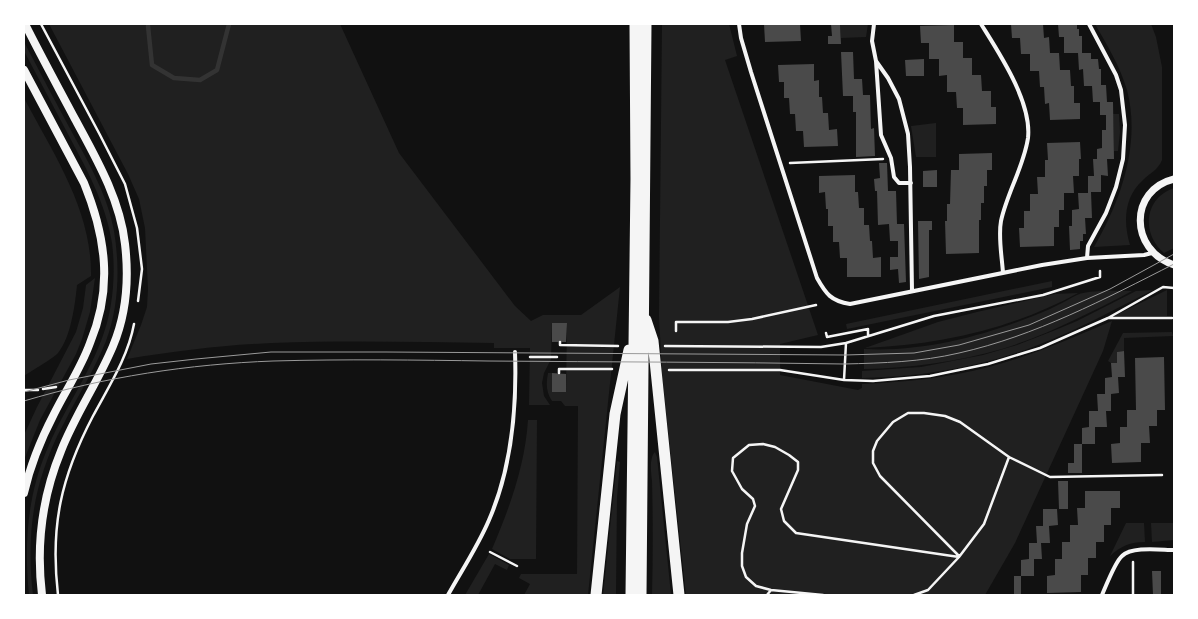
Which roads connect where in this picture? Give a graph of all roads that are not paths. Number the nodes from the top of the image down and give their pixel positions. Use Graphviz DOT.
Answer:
graph roads {
  1 [pos="25,24"];
  2 [pos="635,24"];
  3 [pos="646,24"];
  4 [pos="739,24"];
  5 [pos="874,24"];
  6 [pos="981,24"];
  7 [pos="1089,24"];
  8 [pos="876,61"];
  9 [pos="24,70"];
  10 [pos="1174,179"];
  11 [pos="911,183"];
  12 [pos="1152,253"];
  13 [pos="1087,258"];
  14 [pos="1174,265"];
  15 [pos="1003,273"];
  16 [pos="912,291"];
  17 [pos="643,312"];
  18 [pos="634,328"];
  19 [pos="515,352"];
  20 [pos="24,494"];
  21 [pos="1174,550"];
  22 [pos="42,595"];
  23 [pos="448,595"];
  24 [pos="596,595"];
  25 [pos="631,595"];
  26 [pos="641,595"];
  27 [pos="679,595"];
  28 [pos="1102,595"];
  1 -- 22 [label="main road"];
  2 -- 18 [label="highway"];
  3 -- 17 [label="highway"];
  4 -- 16 [label="street"];
  5 -- 8 [label="street"];
  6 -- 15 [label="street"];
  7 -- 13 [label="street"];
  8 -- 11 [label="street"];
  8 -- 11 [label="street"];
  9 -- 20 [label="main road"];
  10 -- 12 [label="street"];
  11 -- 16 [label="street"];
  12 -- 13 [label="street"];
  12 -- 14 [label="street"];
  13 -- 15 [label="street"];
  15 -- 16 [label="street"];
  17 -- 26 [label="highway"];
  17 -- 27 [label="highway"];
  18 -- 24 [label="highway"];
  18 -- 25 [label="highway"];
  19 -- 23 [label="street"];
  21 -- 28 [label="street"];
}
